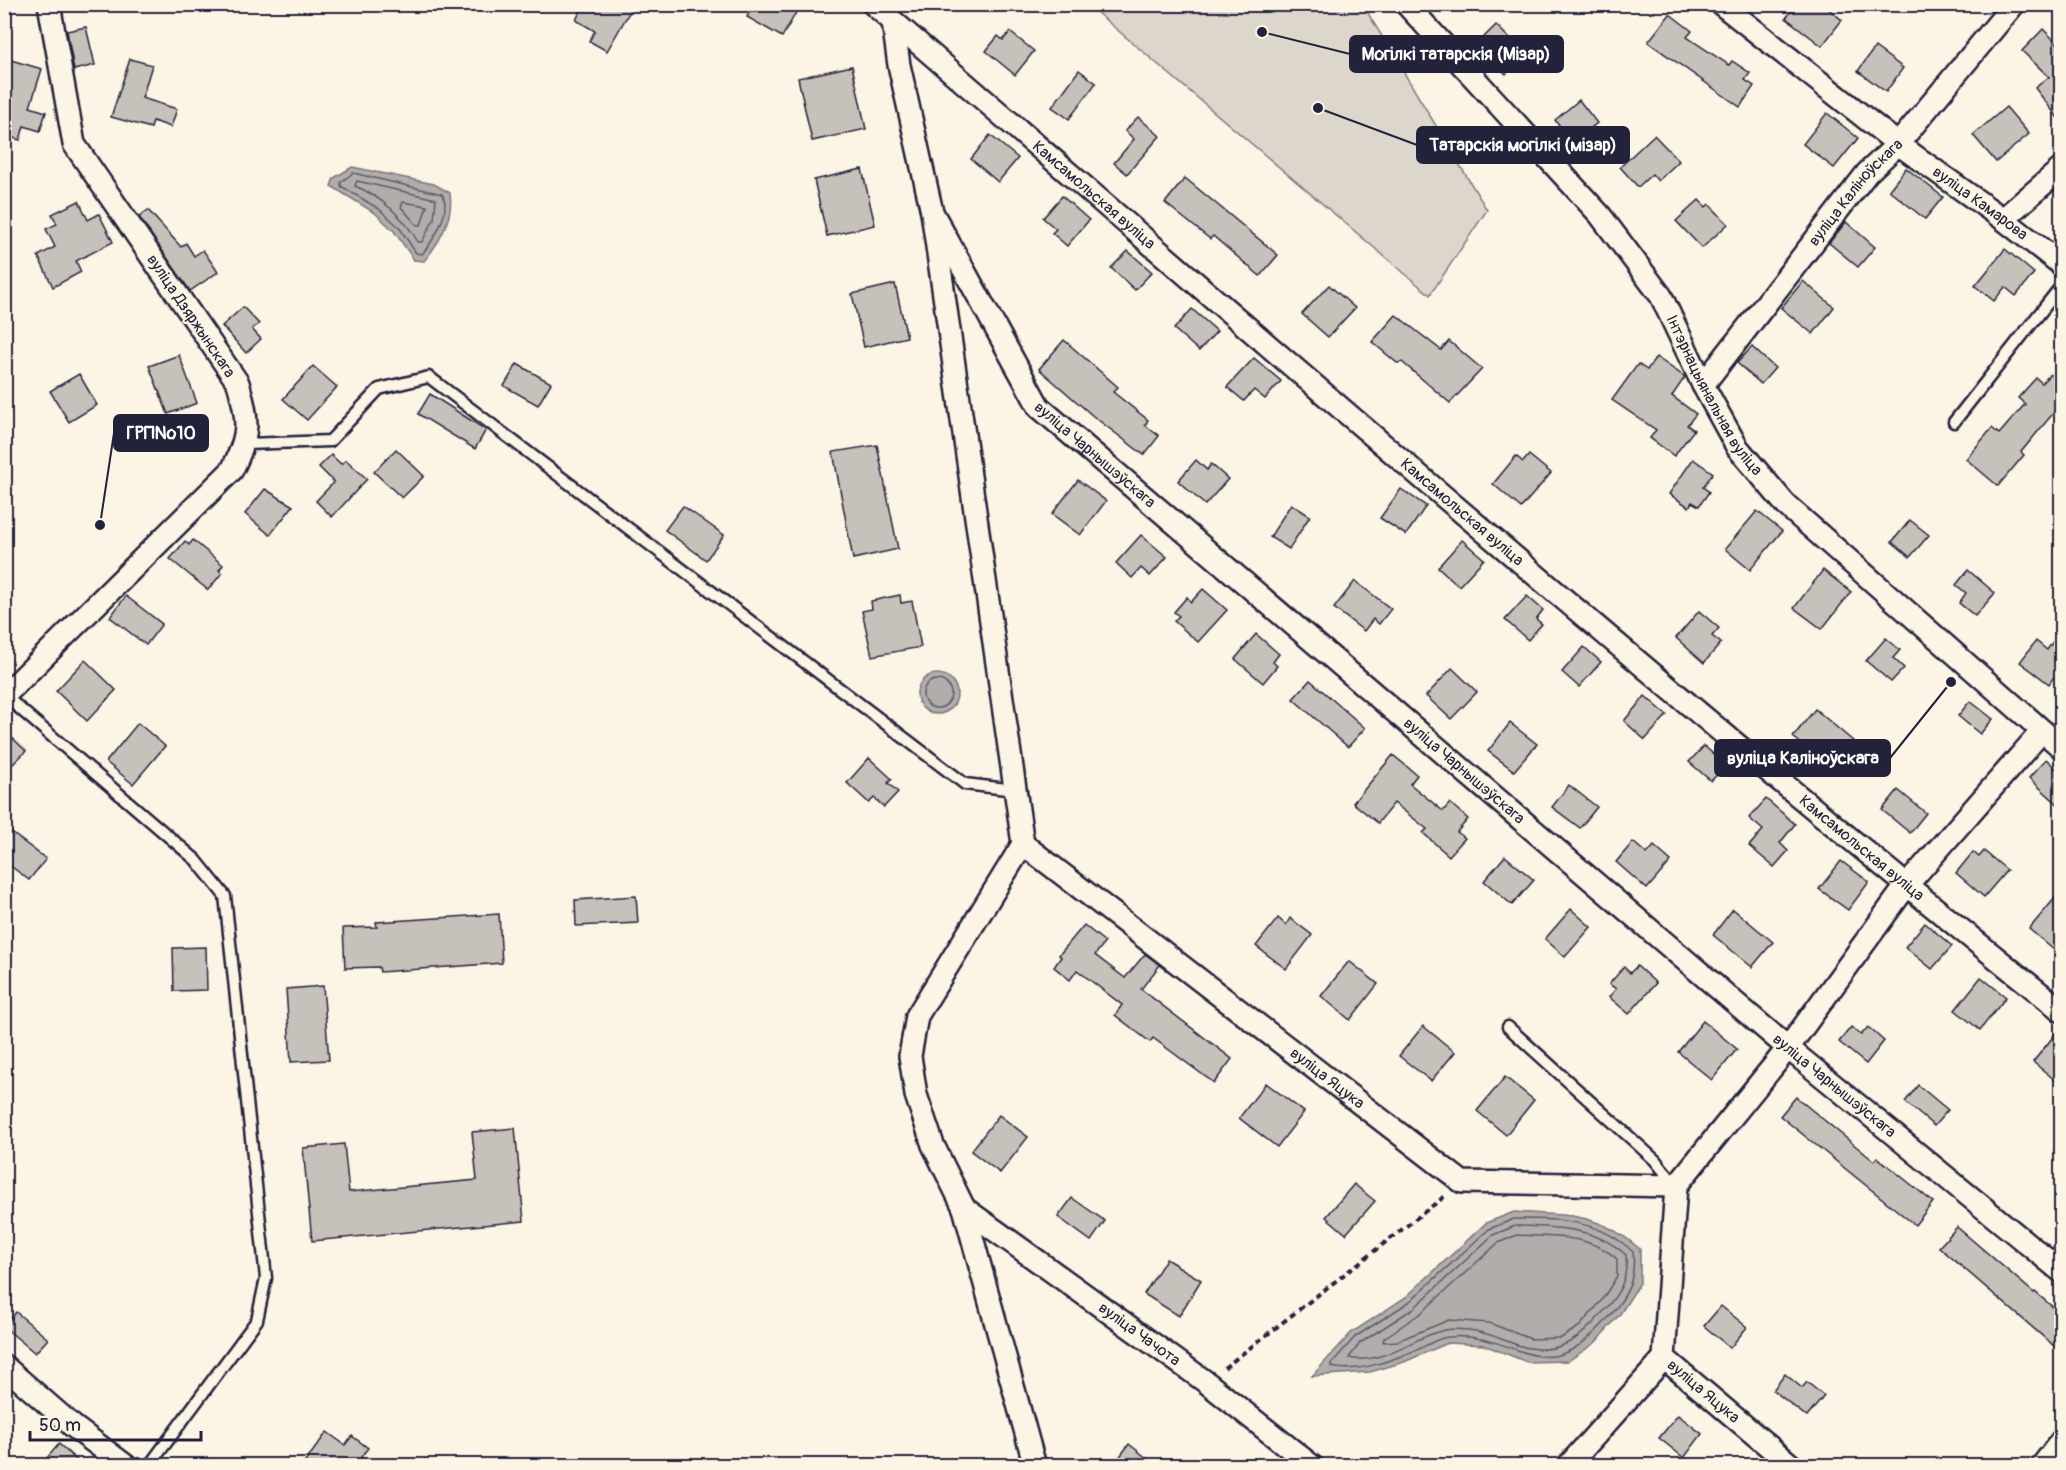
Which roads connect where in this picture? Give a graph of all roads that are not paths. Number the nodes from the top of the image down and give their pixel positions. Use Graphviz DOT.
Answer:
graph roads {
  1 [pos="49,4"];
  2 [pos="873,4"];
  3 [pos="1406,4"];
  4 [pos="1721,4"];
  5 [pos="2014,4"];
  6 [pos="893,22"];
  7 [pos="1898,144"];
  8 [pos="2061,168"];
  9 [pos="932,213"];
  10 [pos="2003,219"];
  11 [pos="2061,265"];
  12 [pos="2061,285"];
  13 [pos="1703,385"];
  14 [pos="1954,422"];
  15 [pos="245,444"];
  16 [pos="5,696"];
  17 [pos="2042,731"];
  18 [pos="2061,748"];
  19 [pos="1015,790"];
  20 [pos="1023,844"];
  21 [pos="1906,886"];
  22 [pos="2061,1011"];
  23 [pos="1508,1027"];
  24 [pos="1788,1048"];
  25 [pos="1676,1186"];
  26 [pos="964,1208"];
  27 [pos="2061,1272"];
  28 [pos="1664,1358"];
  29 [pos="4,1366"];
  30 [pos="2061,1440"];
  31 [pos="126,1466"];
  32 [pos="149,1466"];
  33 [pos="1035,1466"];
  34 [pos="1312,1466"];
  35 [pos="1569,1466"];
  36 [pos="1792,1466"];
  37 [pos="2042,1466"];
  1 -- 15 [label="street, вуліца Дзяржынскага"];
  2 -- 6 [label="street, Камсамольская вуліца"];
  3 -- 13 [label="street, Інтэрнацыянальная вуліца"];
  4 -- 7 [label="street, вуліца Камарова"];
  5 -- 7 [label="street, вуліца Каліноўскага"];
  6 -- 9 [label="street, вуліца Чарнышэўскага"];
  6 -- 21 [label="street, Камсамольская вуліца"];
  7 -- 10 [label="street, вуліца Камарова"];
  7 -- 13 [label="street, вуліца Каліноўскага"];
  8 -- 10 [label="street"];
  9 -- 19 [label="street, вуліца Чарнышэўскага"];
  9 -- 24 [label="street, вуліца Чарнышэўскага"];
  10 -- 11 [label="street, вуліца Камарова"];
  12 -- 14 [label="lane"];
  13 -- 17 [label="street, Інтэрнацыянальная вуліца"];
  15 -- 16 [label="street, вуліца Дзяржынскага"];
  15 -- 19 [label="lane"];
  16 -- 32 [label="lane"];
  17 -- 18 [label="street, Інтэрнацыянальная вуліца"];
  17 -- 21 [label="street"];
  19 -- 20 [label="street, вуліца Чарнышэўскага"];
  20 -- 25 [label="street, вуліца Яцука"];
  20 -- 26 [label="street"];
  21 -- 22 [label="street, Камсамольская вуліца"];
  21 -- 24 [label="street"];
  23 -- 25 [label="lane"];
  24 -- 25 [label="street"];
  24 -- 27 [label="street, вуліца Чарнышэўскага"];
  25 -- 28 [label="street, вуліца Яцука"];
  26 -- 33 [label="street"];
  26 -- 34 [label="street, вуліца Чачота"];
  28 -- 35 [label="street"];
  28 -- 36 [label="street, вуліца Яцука"];
  29 -- 31 [label="street"];
  30 -- 37 [label="street"];
}
